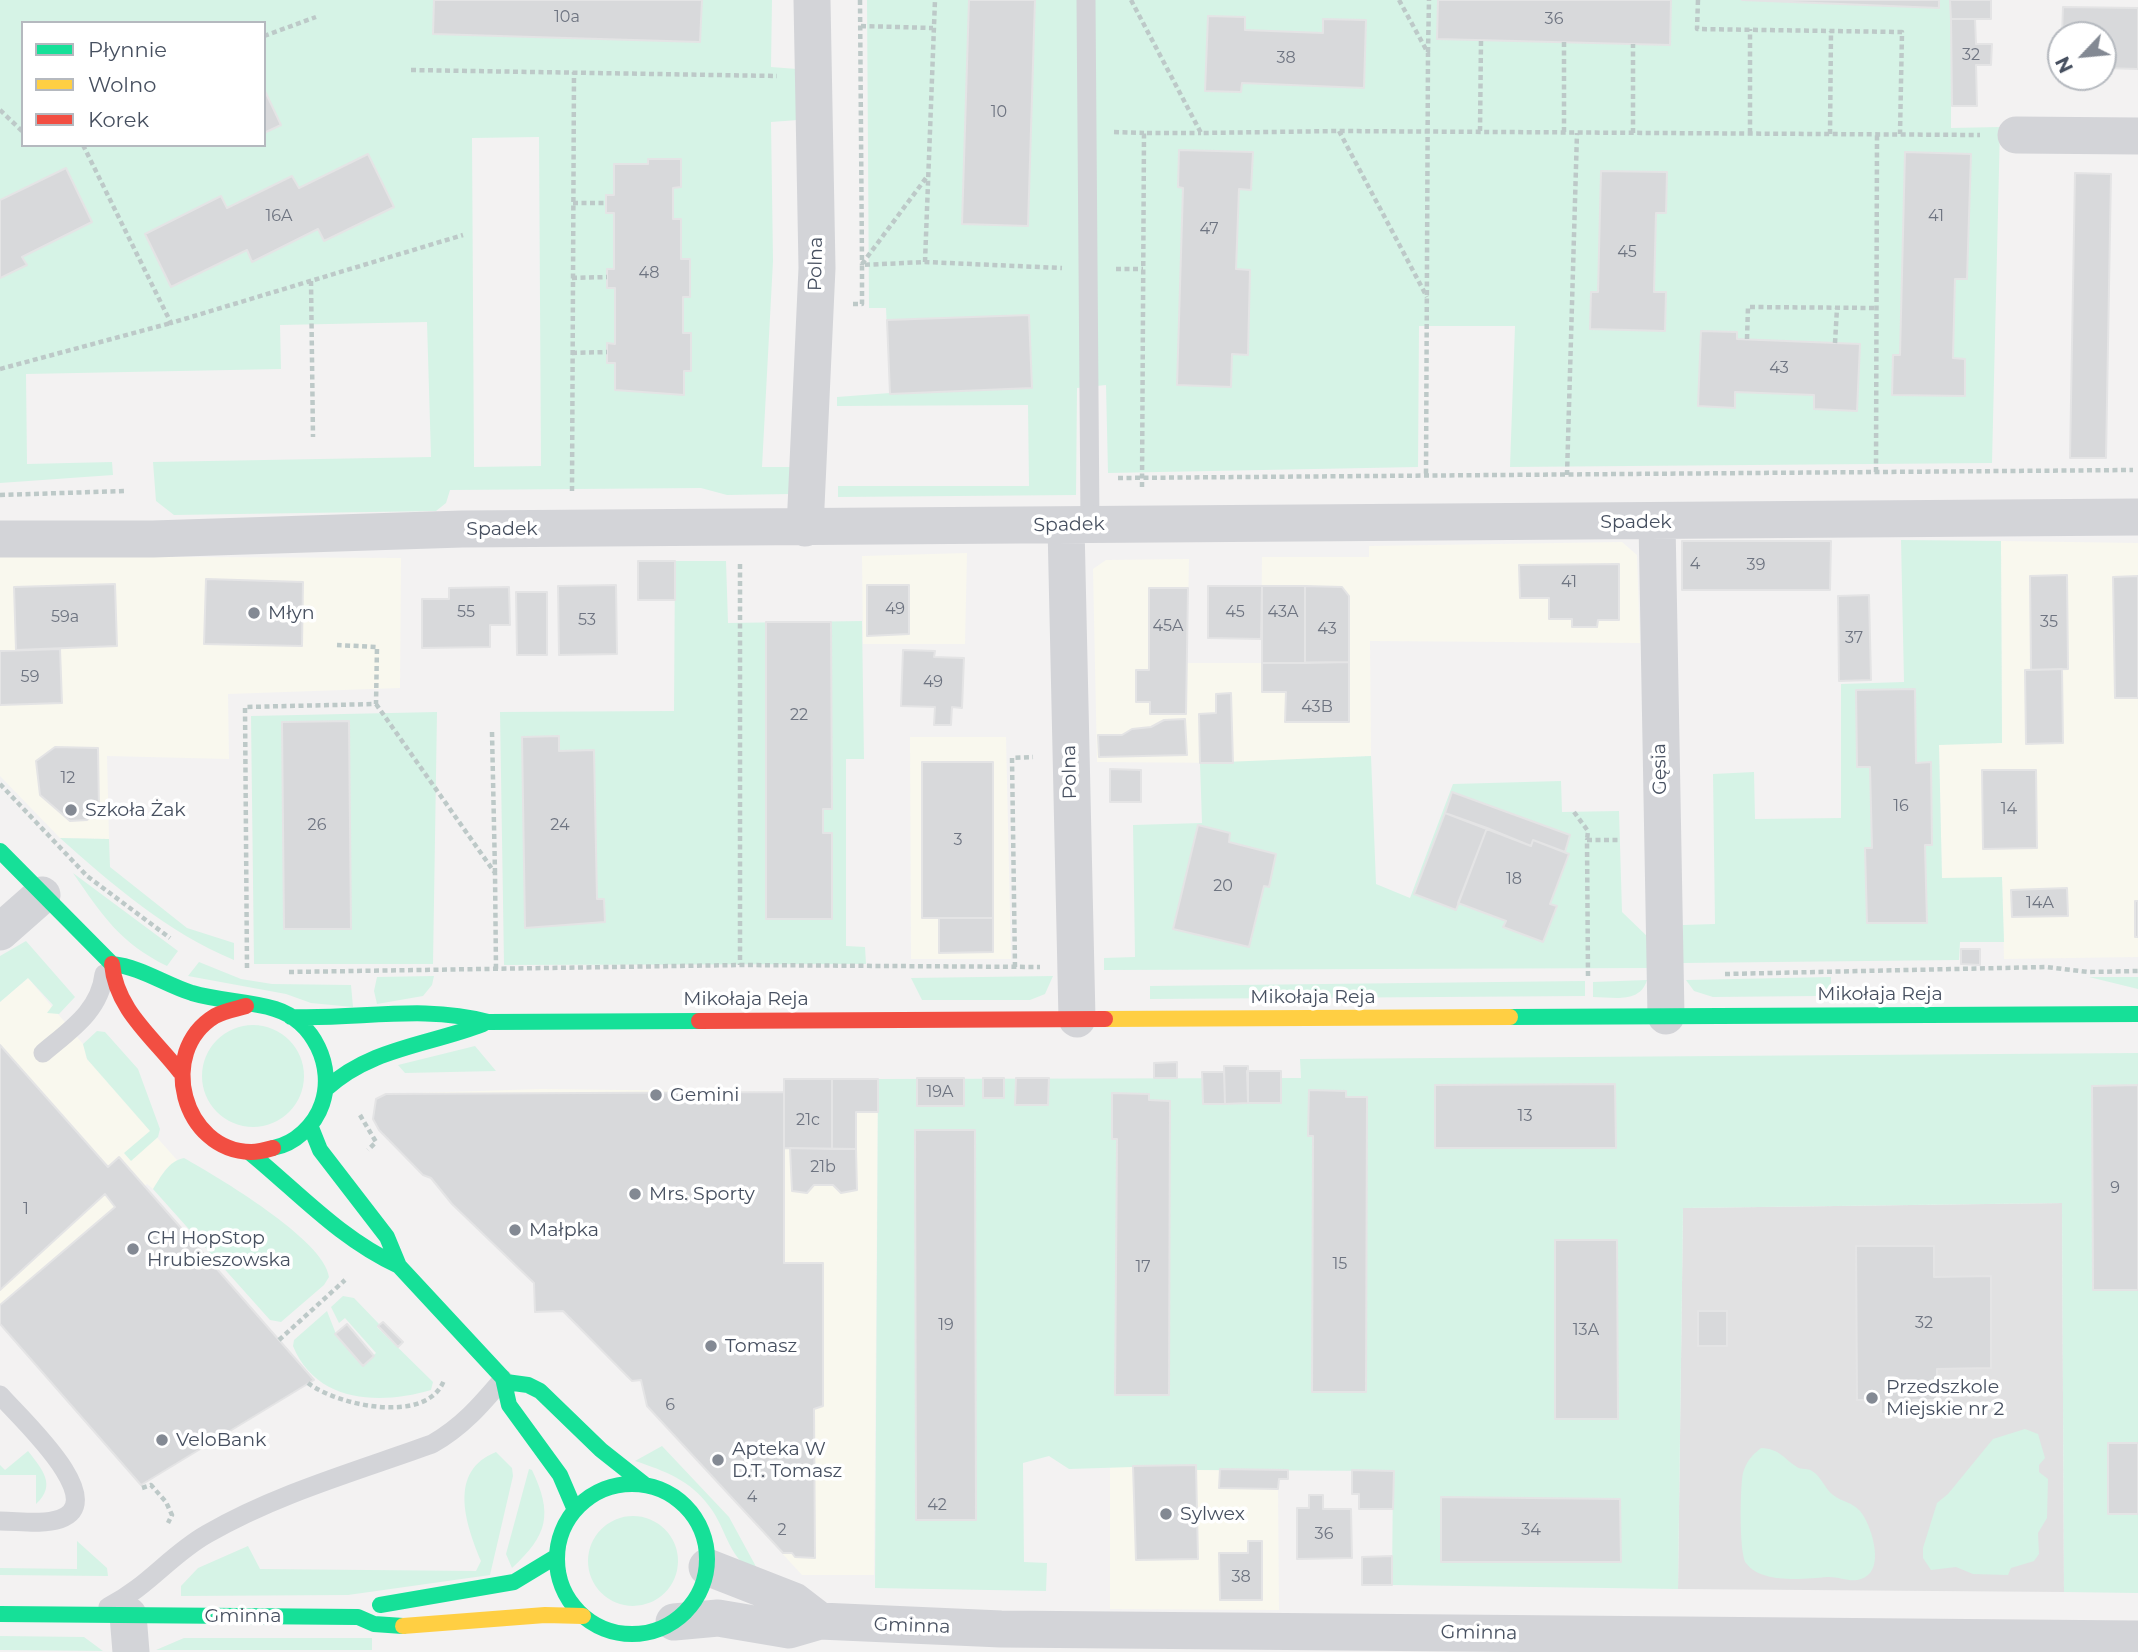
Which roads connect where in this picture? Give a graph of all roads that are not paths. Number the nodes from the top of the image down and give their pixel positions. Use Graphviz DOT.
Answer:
graph roads {
  1 [pos="812,0"];
  2 [pos="1086,0"];
  3 [pos="2017,135"];
  4 [pos="2138,136"];
  5 [pos="2138,517"];
  6 [pos="1657,522"];
  7 [pos="1078,525"];
  8 [pos="805,528"];
  9 [pos="0,539"];
  10 [pos="0,851"];
  11 [pos="42,895"];
  12 [pos="0,932"];
  13 [pos="108,960"];
  14 [pos="246,1006"];
  15 [pos="2138,1014"];
  16 [pos="1666,1016"];
  17 [pos="291,1017"];
  18 [pos="1077,1019"];
  19 [pos="488,1022"];
  20 [pos="43,1053"];
  21 [pos="180,1072"];
  22 [pos="326,1089"];
  23 [pos="310,1125"];
  24 [pos="249,1153"];
  25 [pos="399,1266"];
  26 [pos="505,1380"];
  27 [pos="0,1395"];
  28 [pos="644,1484"];
  29 [pos="575,1510"];
  30 [pos="0,1521"];
  31 [pos="557,1556"];
  32 [pos="707,1567"];
  33 [pos="0,1614"];
  34 [pos="92,1615"];
  35 [pos="128,1615"];
  36 [pos="583,1616"];
  37 [pos="358,1617"];
  38 [pos="820,1621"];
  39 [pos="674,1622"];
  40 [pos="2138,1639"];
  41 [pos="1000,1641"];
  42 [pos="1466,1642"];
  43 [pos="131,1652"];
  1 -- 8 [label="street, Polna"];
  2 -- 7 [label="lane, Polna"];
  3 -- 4 [label="street"];
  5 -- 6 [label="street, Spadek"];
  6 -- 7 [label="street, Spadek"];
  6 -- 16 [label="street, Gęsia"];
  7 -- 8 [label="street, Spadek"];
  7 -- 18 [label="street, Polna"];
  8 -- 9 [label="street, Spadek"];
  10 -- 11 [label="street"];
  11 -- 12 [label="street"];
  11 -- 13 [label="street"];
  13 -- 14 [label="street"];
  13 -- 20 [label="lane"];
  13 -- 21 [label="street"];
  14 -- 17 [label="street"];
  14 -- 21 [label="street"];
  15 -- 16 [label="street, Mikołaja Reja"];
  16 -- 18 [label="street, Mikołaja Reja"];
  17 -- 19 [label="street, Mikołaja Reja"];
  17 -- 22 [label="street"];
  18 -- 19 [label="street, Mikołaja Reja"];
  19 -- 22 [label="street, Mikołaja Reja"];
  21 -- 24 [label="street"];
  22 -- 23 [label="street"];
  23 -- 24 [label="street"];
  23 -- 25 [label="street"];
  24 -- 25 [label="street"];
  25 -- 26 [label="street"];
  26 -- 28 [label="street"];
  26 -- 29 [label="street"];
  26 -- 34 [label="lane"];
  27 -- 30 [label="lane"];
  28 -- 29 [label="street"];
  28 -- 32 [label="street"];
  29 -- 31 [label="street"];
  31 -- 36 [label="street"];
  31 -- 37 [label="street, Gminna"];
  32 -- 38 [label="street"];
  32 -- 39 [label="street"];
  33 -- 34 [label="street, Gminna"];
  34 -- 35 [label="street, Gminna"];
  35 -- 37 [label="street, Gminna"];
  35 -- 43 [label="street"];
  36 -- 37 [label="street, Gminna"];
  36 -- 39 [label="street"];
  38 -- 39 [label="street, Gminna"];
  38 -- 41 [label="street, Gminna"];
  40 -- 42 [label="street, Gminna"];
  41 -- 42 [label="street, Gminna"];
}
